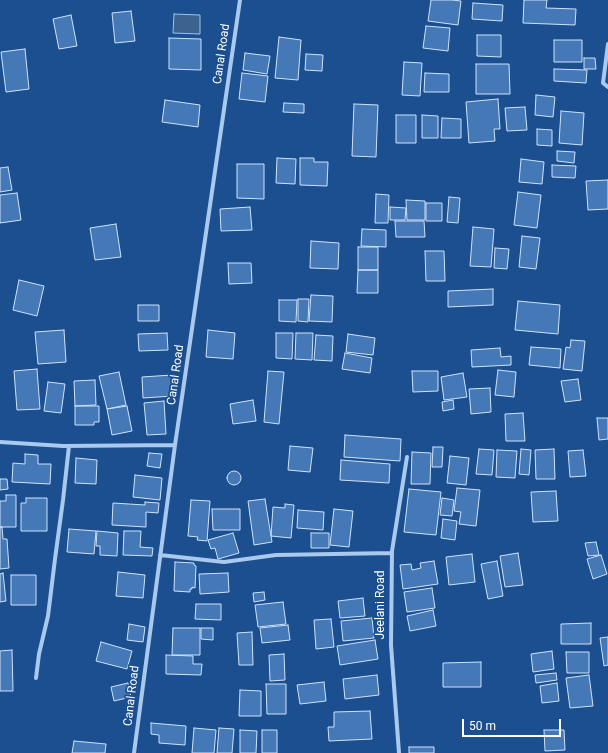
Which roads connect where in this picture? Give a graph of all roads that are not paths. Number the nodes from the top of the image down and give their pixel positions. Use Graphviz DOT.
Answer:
graph roads {
  1 [pos="240,0"];
  2 [pos="608,44"];
  3 [pos="608,87"];
  4 [pos="0,442"];
  5 [pos="175,445"];
  6 [pos="69,446"];
  7 [pos="407,457"];
  8 [pos="392,553"];
  9 [pos="160,555"];
  10 [pos="36,678"];
  11 [pos="134,753"];
  12 [pos="399,753"];
  1 -- 5 [label="street, Canal Road"];
  2 -- 3 [label="street"];
  4 -- 6 [label="street"];
  5 -- 6 [label="street"];
  5 -- 9 [label="street, Canal Road"];
  6 -- 10 [label="street"];
  7 -- 8 [label="street, Jeelani Road"];
  8 -- 9 [label="street"];
  8 -- 12 [label="street, Jeelani Road"];
  9 -- 11 [label="street, Canal Road"];
}
